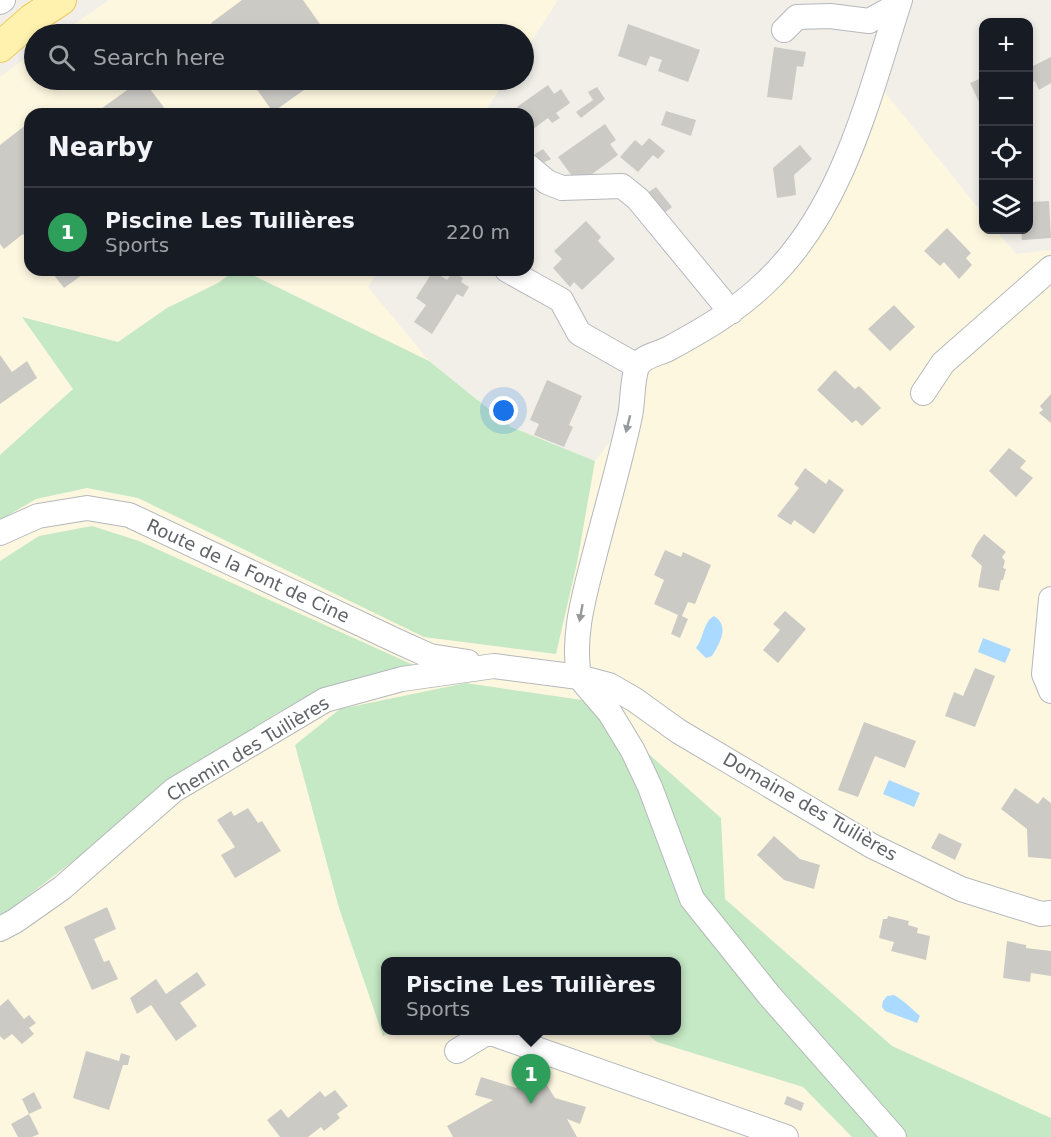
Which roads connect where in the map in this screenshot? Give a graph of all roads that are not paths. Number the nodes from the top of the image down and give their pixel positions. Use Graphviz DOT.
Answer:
graph roads {
  1 [pos="61,0"];
  2 [pos="899,2"];
  3 [pos="32,19"];
  4 [pos="26,24"];
  5 [pos="24,26"];
  6 [pos="784,30"];
  7 [pos="0,35"];
  8 [pos="0,47"];
  9 [pos="534,171"];
  10 [pos="1051,268"];
  11 [pos="518,276"];
  12 [pos="731,312"];
  13 [pos="637,366"];
  14 [pos="923,393"];
  15 [pos="0,533"];
  16 [pos="1051,599"];
  17 [pos="494,666"];
  18 [pos="579,677"];
  19 [pos="1051,691"];
  20 [pos="1051,913"];
  21 [pos="0,929"];
  22 [pos="483,1035"];
  23 [pos="497,1035"];
  24 [pos="457,1051"];
  25 [pos="786,1137"];
  26 [pos="894,1137"];
  1 -- 3 [label="main road"];
  2 -- 6 [label="street"];
  2 -- 12 [label="street"];
  3 -- 4 [label="main road"];
  3 -- 7 [label="main road"];
  5 -- 8 [label="main road"];
  9 -- 12 [label="street"];
  10 -- 14 [label="street"];
  11 -- 13 [label="street"];
  12 -- 13 [label="street"];
  13 -- 18 [label="street, one-way"];
  15 -- 17 [label="street, Route de la Font de Cine"];
  16 -- 19 [label="street"];
  17 -- 18 [label="street, Chemin des Tuilières"];
  17 -- 21 [label="street, Chemin des Tuilières"];
  18 -- 20 [label="street, Domaine des Tuilières"];
  18 -- 26 [label="street"];
  22 -- 24 [label="street"];
  23 -- 25 [label="street"];
}
